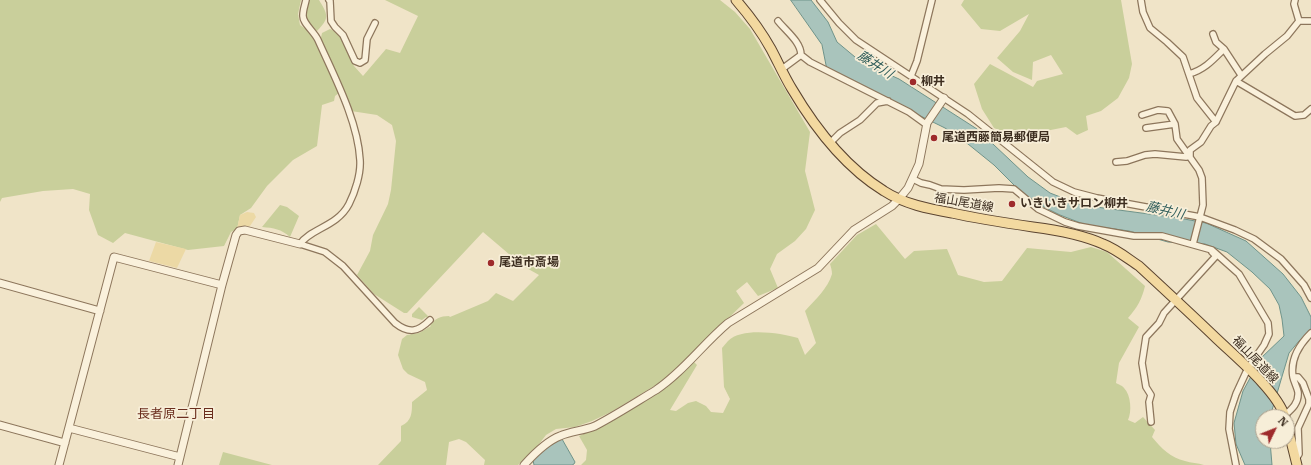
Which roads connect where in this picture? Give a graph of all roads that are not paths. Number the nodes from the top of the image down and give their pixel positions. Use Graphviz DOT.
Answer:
graph roads {
  1 [pos="306,0"];
  2 [pos="329,0"];
  3 [pos="736,0"];
  4 [pos="820,0"];
  5 [pos="932,0"];
  6 [pos="1141,0"];
  7 [pos="1295,0"];
  8 [pos="1299,20"];
  9 [pos="778,21"];
  10 [pos="1311,21"];
  11 [pos="375,23"];
  12 [pos="1213,34"];
  13 [pos="1224,49"];
  14 [pos="801,55"];
  15 [pos="782,69"];
  16 [pos="1189,74"];
  17 [pos="1241,75"];
  18 [pos="911,76"];
  19 [pos="1236,81"];
  20 [pos="944,98"];
  21 [pos="888,101"];
  22 [pos="1311,109"];
  23 [pos="1142,115"];
  24 [pos="1216,122"];
  25 [pos="928,123"];
  26 [pos="1175,124"];
  27 [pos="1146,128"];
  28 [pos="830,143"];
  29 [pos="1190,156"];
  30 [pos="1116,162"];
  31 [pos="913,179"];
  32 [pos="899,199"];
  33 [pos="1200,217"];
  34 [pos="1078,226"];
  35 [pos="1067,232"];
  36 [pos="300,244"];
  37 [pos="1192,244"];
  38 [pos="1212,250"];
  39 [pos="0,283"];
  40 [pos="222,285"];
  41 [pos="1311,298"];
  42 [pos="1175,300"];
  43 [pos="100,311"];
  44 [pos="430,320"];
  45 [pos="1311,333"];
  46 [pos="1249,369"];
  47 [pos="1293,377"];
  48 [pos="1310,404"];
  49 [pos="1281,409"];
  50 [pos="1291,409"];
  51 [pos="1151,422"];
  52 [pos="0,425"];
  53 [pos="69,428"];
  54 [pos="65,442"];
  55 [pos="1293,449"];
  56 [pos="180,457"];
  57 [pos="1296,462"];
  58 [pos="59,465"];
  59 [pos="178,465"];
  60 [pos="524,465"];
  61 [pos="1236,465"];
  1 -- 36 [label="street"];
  2 -- 11 [label="street"];
  3 -- 15 [label="main road, 福山尾道線"];
  4 -- 18 [label="street"];
  5 -- 18 [label="street"];
  6 -- 16 [label="street"];
  7 -- 8 [label="street"];
  8 -- 10 [label="street"];
  8 -- 17 [label="street"];
  9 -- 14 [label="street"];
  12 -- 13 [label="street"];
  13 -- 16 [label="street"];
  13 -- 17 [label="street"];
  14 -- 15 [label="street"];
  14 -- 21 [label="street"];
  15 -- 28 [label="main road, 福山尾道線"];
  16 -- 24 [label="street"];
  17 -- 19 [label="street"];
  18 -- 20 [label="street"];
  19 -- 22 [label="street"];
  19 -- 24 [label="street"];
  20 -- 25 [label="street"];
  20 -- 33 [label="street"];
  21 -- 25 [label="street"];
  21 -- 28 [label="street"];
  23 -- 26 [label="street"];
  24 -- 29 [label="street"];
  25 -- 31 [label="street"];
  26 -- 27 [label="street"];
  26 -- 29 [label="street"];
  28 -- 32 [label="main road, 福山尾道線"];
  29 -- 30 [label="street"];
  29 -- 33 [label="street"];
  31 -- 32 [label="street"];
  31 -- 34 [label="street"];
  32 -- 35 [label="main road, 福山尾道線"];
  32 -- 60 [label="street"];
  33 -- 37 [label="street"];
  33 -- 41 [label="street"];
  34 -- 35 [label="street"];
  34 -- 37 [label="street"];
  35 -- 42 [label="main road, 福山尾道線"];
  36 -- 40 [label="street"];
  36 -- 44 [label="street"];
  37 -- 38 [label="street"];
  38 -- 42 [label="street"];
  38 -- 46 [label="street"];
  39 -- 43 [label="street"];
  40 -- 43 [label="street"];
  40 -- 56 [label="street"];
  42 -- 46 [label="main road, 福山尾道線"];
  42 -- 51 [label="street"];
  43 -- 53 [label="street"];
  45 -- 47 [label="street"];
  46 -- 49 [label="main road, 福山尾道線"];
  46 -- 61 [label="street"];
  47 -- 48 [label="street"];
  47 -- 50 [label="street"];
  48 -- 57 [label="street"];
  52 -- 54 [label="street"];
  53 -- 54 [label="street"];
  53 -- 56 [label="street"];
  54 -- 58 [label="street"];
  55 -- 57 [label="main road, 福山尾道線"];
  56 -- 59 [label="street"];
}
